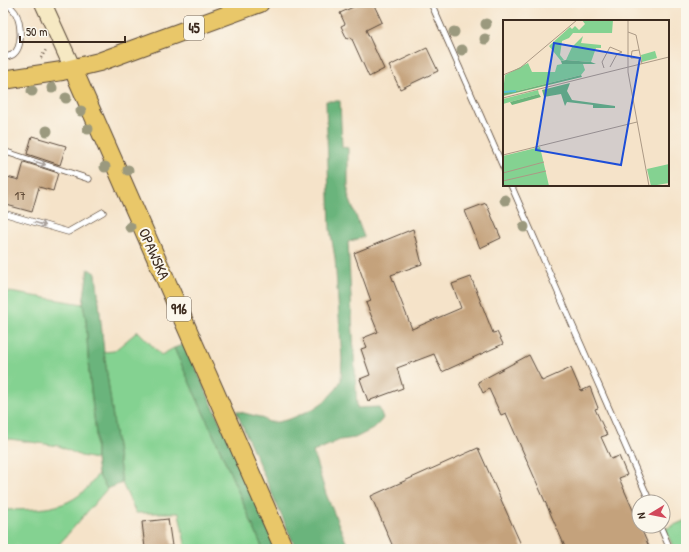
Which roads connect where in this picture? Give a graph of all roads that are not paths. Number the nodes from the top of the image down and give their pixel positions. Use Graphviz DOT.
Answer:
graph roads {
  1 [pos="6,3"];
  2 [pos="43,3"];
  3 [pos="260,3"];
  4 [pos="431,3"];
  5 [pos="3,57"];
  6 [pos="73,69"];
  7 [pos="3,80"];
  8 [pos="3,151"];
  9 [pos="503,167"];
  10 [pos="89,179"];
  11 [pos="511,186"];
  12 [pos="103,212"];
  13 [pos="3,213"];
  14 [pos="646,494"];
  15 [pos="663,534"];
  16 [pos="284,549"];
  17 [pos="670,549"];
  1 -- 5 [label="lane"];
  2 -- 6 [label="main road, OPAWSKA"];
  3 -- 6 [label="main road, 45"];
  4 -- 9 [label="lane"];
  6 -- 7 [label="main road, 45"];
  6 -- 16 [label="main road, OPAWSKA / 916"];
  8 -- 10 [label="lane, one-way"];
  11 -- 14 [label="lane"];
  13 -- 12 [label="lane, one-way"];
  15 -- 17 [label="lane"];
}
